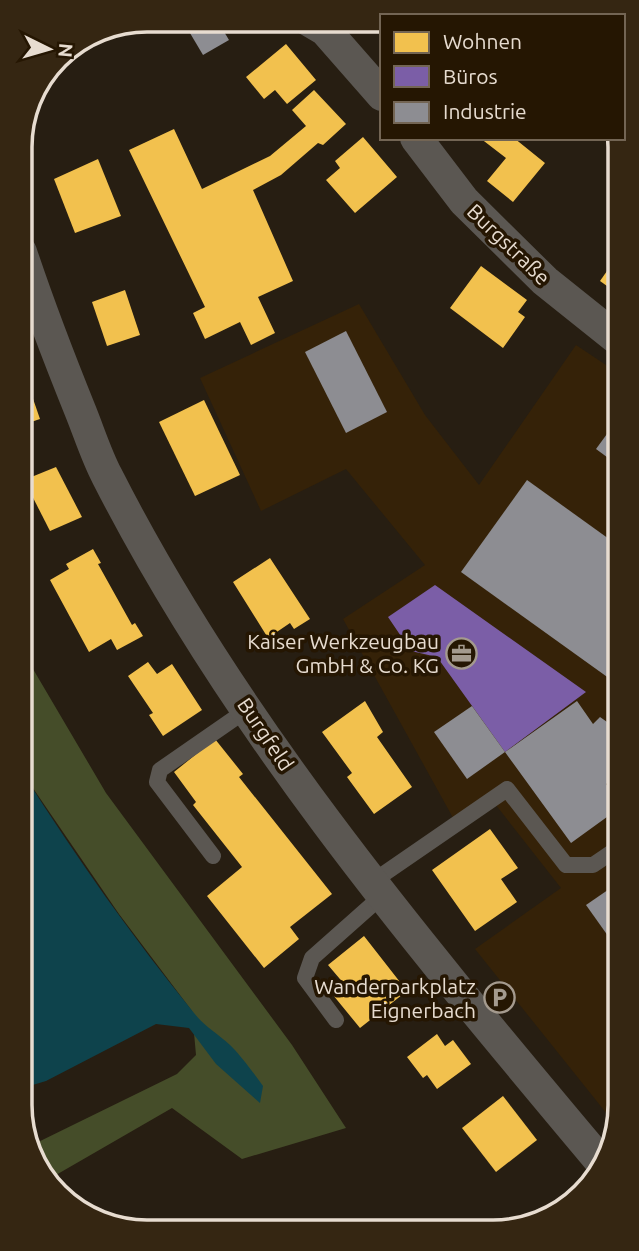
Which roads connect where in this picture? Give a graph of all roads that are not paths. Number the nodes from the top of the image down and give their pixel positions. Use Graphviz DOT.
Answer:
graph roads {
  1 [pos="327,32"];
  2 [pos="380,93"];
  3 [pos="418,140"];
  4 [pos="32,285"];
  5 [pos="608,331"];
  6 [pos="248,709"];
  7 [pos="607,855"];
  8 [pos="213,856"];
  9 [pos="378,889"];
  10 [pos="336,1020"];
  11 [pos="596,1155"];
  1 -- 2 [label="street"];
  3 -- 5 [label="street, Burgstraße"];
  4 -- 6 [label="street, Burgfeld"];
  6 -- 8 [label="lane"];
  6 -- 9 [label="street, Burgfeld"];
  7 -- 9 [label="lane"];
  9 -- 10 [label="lane"];
  9 -- 11 [label="street, Burgfeld"];
}
